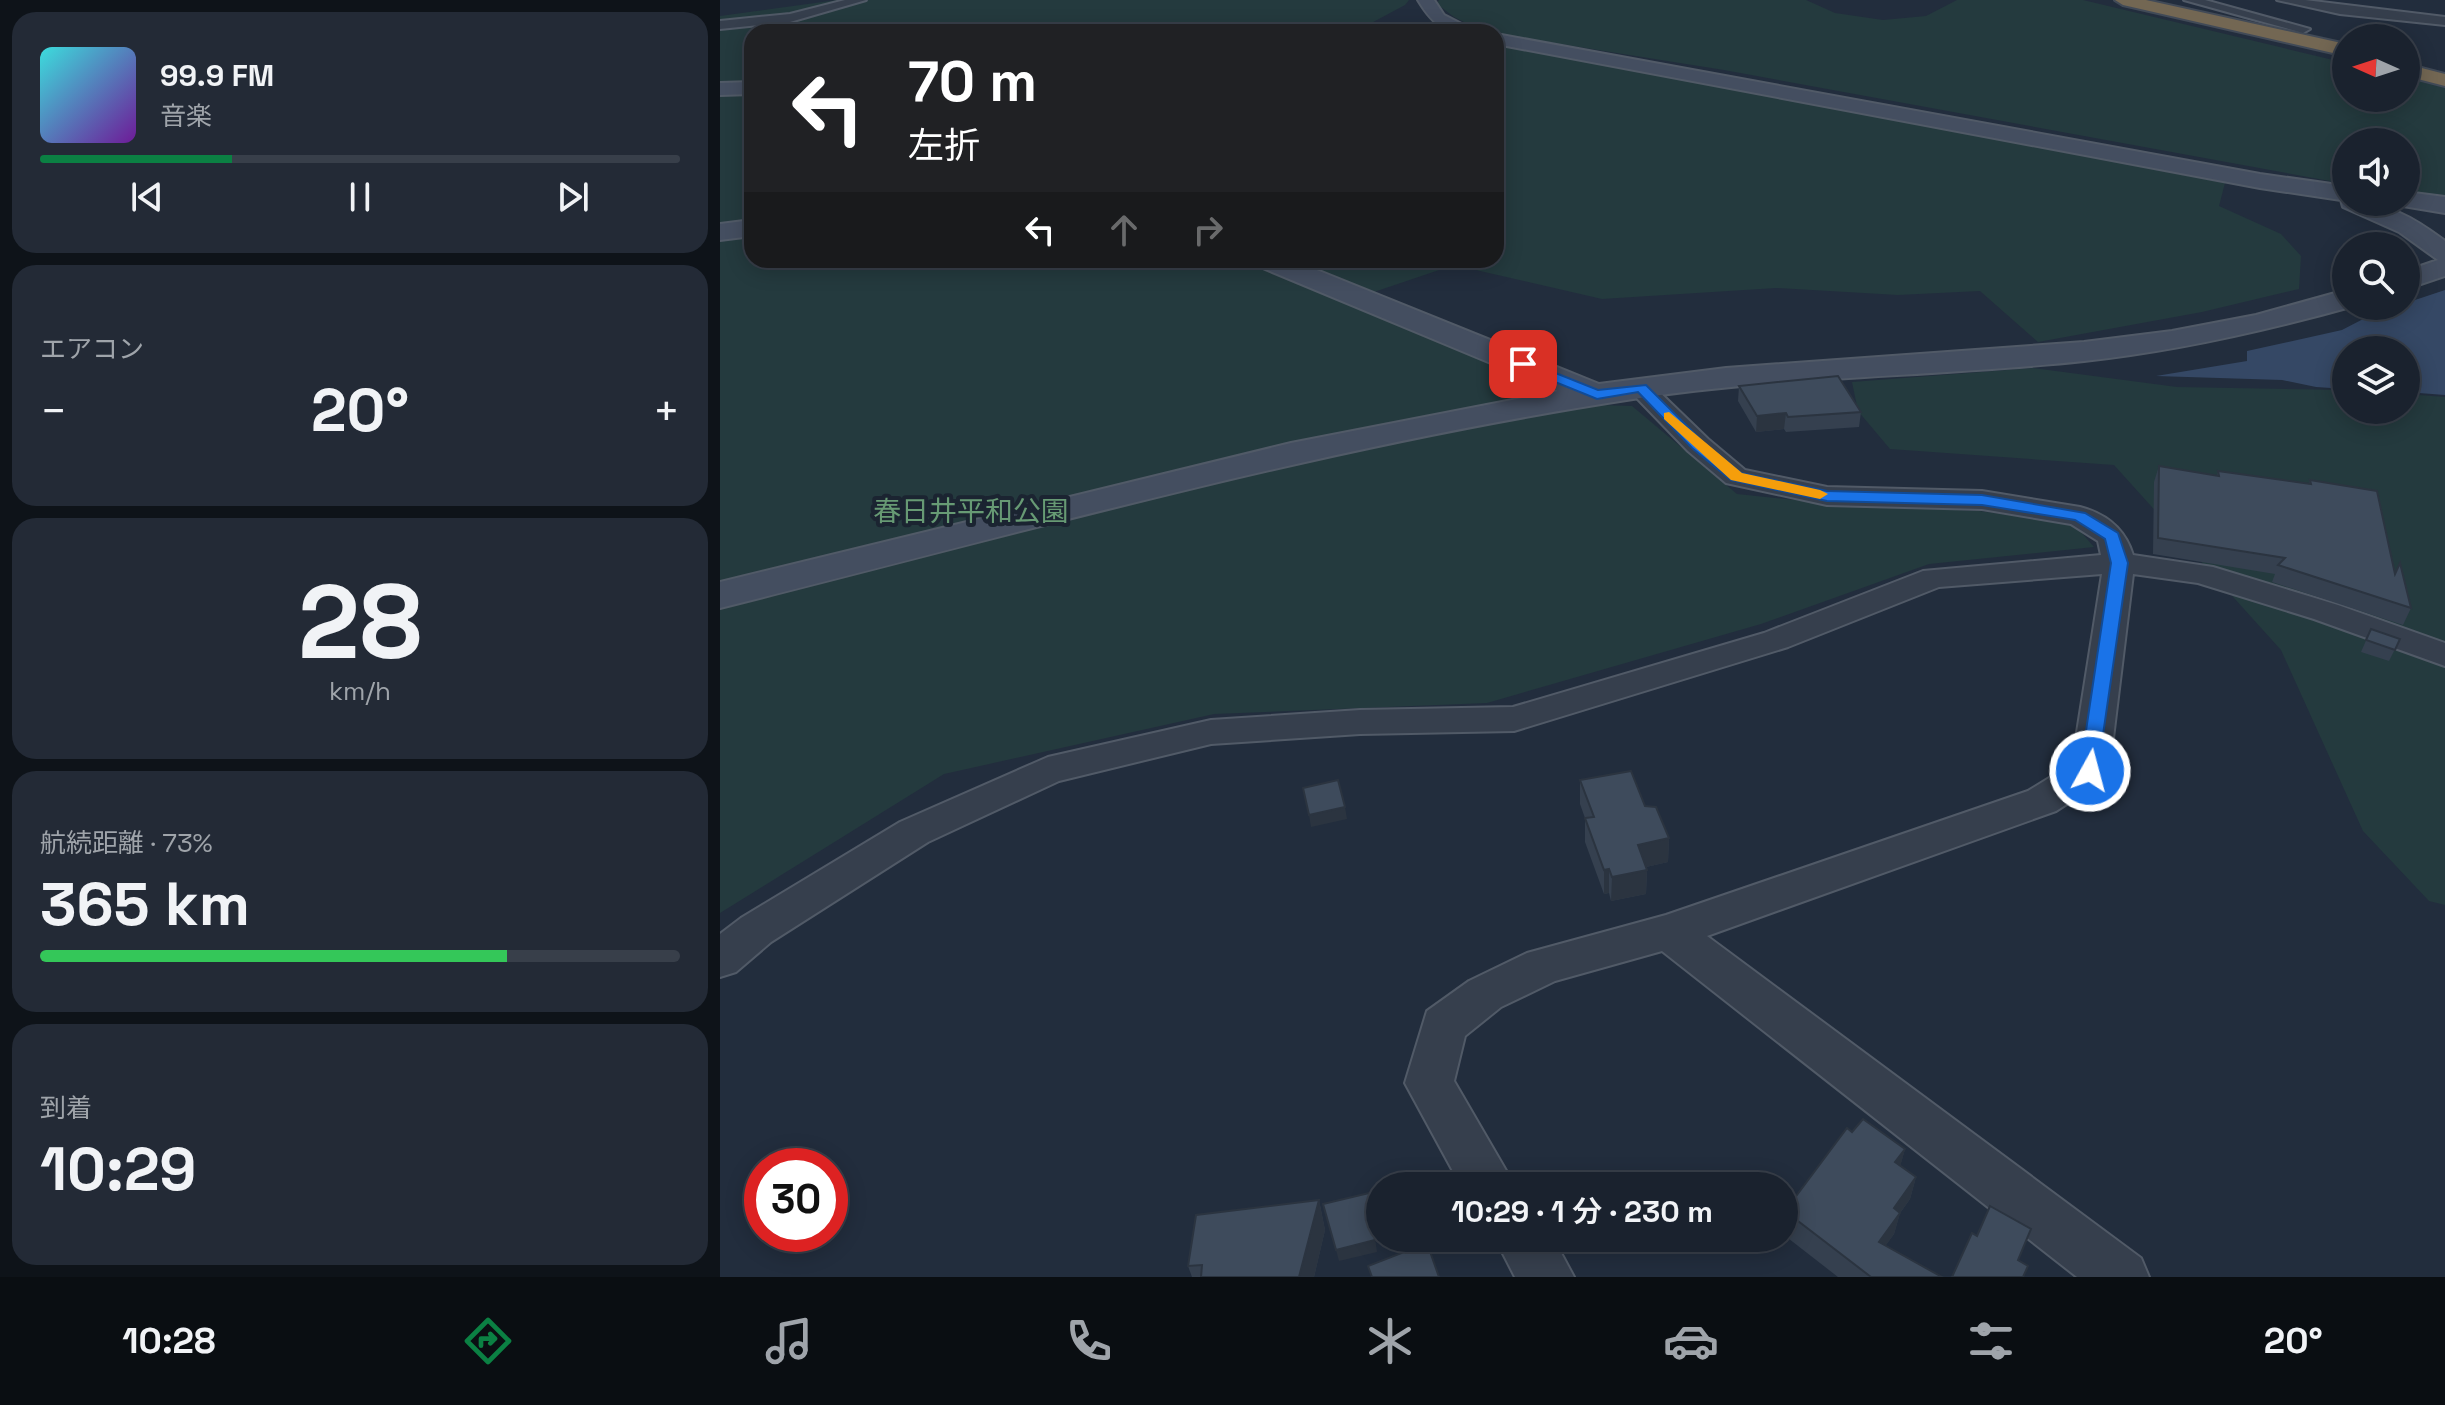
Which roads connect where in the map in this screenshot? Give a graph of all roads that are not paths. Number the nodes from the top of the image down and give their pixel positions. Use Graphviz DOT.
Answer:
graph roads {
  1 [pos="860,0"];
  2 [pos="2123,0"];
  3 [pos="2154,0"];
  4 [pos="2190,0"];
  5 [pos="2283,0"];
  6 [pos="1426,2"];
  7 [pos="2445,21"];
  8 [pos="1386,24"];
  9 [pos="1450,24"];
  10 [pos="720,25"];
  11 [pos="2259,27"];
  12 [pos="2303,29"];
  13 [pos="2332,36"];
  14 [pos="2332,38"];
  15 [pos="1504,40"];
  16 [pos="2332,49"];
  17 [pos="2420,58"];
  18 [pos="2420,61"];
  19 [pos="2445,64"];
  20 [pos="2445,73"];
  21 [pos="2420,74"];
  22 [pos="2445,80"];
  23 [pos="744,88"];
  24 [pos="720,89"];
  25 [pos="2310,188"];
  26 [pos="2332,191"];
  27 [pos="2332,195"];
  28 [pos="2420,202"];
  29 [pos="2445,205"];
  30 [pos="2385,216"];
  31 [pos="744,228"];
  32 [pos="720,232"];
  33 [pos="2445,254"];
  34 [pos="2445,267"];
  35 [pos="1287,268"];
  36 [pos="2420,275"];
  37 [pos="2332,304"];
  38 [pos="1641,388"];
  39 [pos="1597,395"];
  40 [pos="2119,563"];
  41 [pos="720,595"];
  42 [pos="2445,655"];
  43 [pos="1669,932"];
  44 [pos="720,959"];
  45 [pos="1481,1172"];
  46 [pos="1531,1252"];
  47 [pos="1546,1277"];
  48 [pos="2121,1277"];
  1 -- 10 [label="street"];
  2 -- 11 [label="highway"];
  3 -- 11 [label="highway"];
  4 -- 12 [label="street"];
  5 -- 7 [label="street"];
  6 -- 8 [label="street"];
  6 -- 9 [label="street"];
  11 -- 12 [label="highway"];
  11 -- 14 [label="highway"];
  11 -- 16 [label="highway"];
  12 -- 13 [label="highway"];
  15 -- 25 [label="street"];
  17 -- 19 [label="highway"];
  18 -- 20 [label="highway"];
  21 -- 22 [label="highway"];
  23 -- 24 [label="street"];
  25 -- 26 [label="street"];
  25 -- 27 [label="street"];
  28 -- 29 [label="street"];
  30 -- 33 [label="street"];
  31 -- 32 [label="street"];
  34 -- 36 [label="street"];
  35 -- 39 [label="street"];
  37 -- 38 [label="street"];
  38 -- 39 [label="street"];
  38 -- 40 [label="street"];
  39 -- 41 [label="street"];
  40 -- 42 [label="street"];
  40 -- 43 [label="street"];
  40 -- 44 [label="street"];
  43 -- 45 [label="street"];
  43 -- 48 [label="street"];
  46 -- 47 [label="street"];
}
